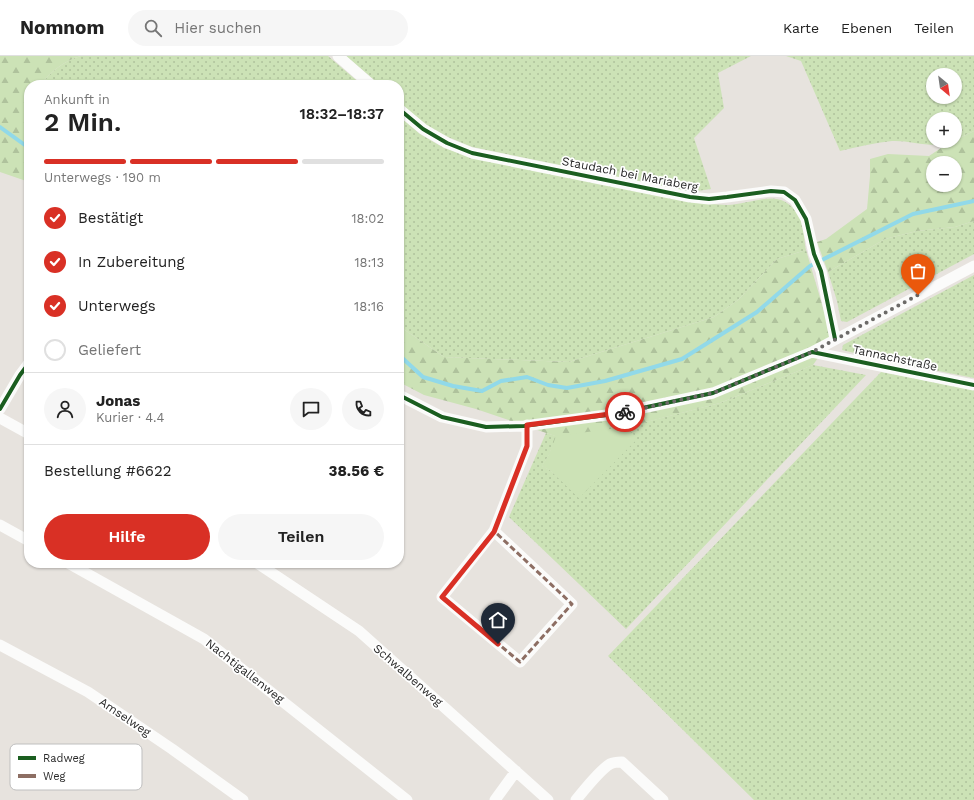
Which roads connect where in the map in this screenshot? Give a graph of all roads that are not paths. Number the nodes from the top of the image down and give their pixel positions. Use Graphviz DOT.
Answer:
graph roads {
  1 [pos="338,56"];
  2 [pos="365,80"];
  3 [pos="404,113"];
  4 [pos="974,266"];
  5 [pos="835,339"];
  6 [pos="812,352"];
  7 [pos="24,370"];
  8 [pos="974,385"];
  9 [pos="404,397"];
  10 [pos="0,409"];
  11 [pos="0,418"];
  12 [pos="527,425"];
  13 [pos="24,431"];
  14 [pos="0,525"];
  15 [pos="494,532"];
  16 [pos="24,538"];
  17 [pos="77,568"];
  18 [pos="264,568"];
  19 [pos="0,645"];
  20 [pos="516,771"];
  21 [pos="243,800"];
  22 [pos="407,800"];
  23 [pos="495,800"];
  24 [pos="548,800"];
  25 [pos="576,800"];
  26 [pos="662,800"];
  1 -- 2 [label="street"];
  3 -- 5 [label="street, Staudach bei Mariaberg"];
  4 -- 5 [label="street"];
  5 -- 6 [label="street"];
  6 -- 8 [label="street, Tannachstraße"];
  6 -- 12 [label="street"];
  7 -- 10 [label="street"];
  9 -- 12 [label="street"];
  11 -- 13 [label="street"];
  12 -- 15 [label="street"];
  14 -- 16 [label="street"];
  15 -- 15 [label="street"];
  17 -- 22 [label="street, Nachtigallenweg"];
  18 -- 20 [label="street, Schwalbenweg"];
  19 -- 21 [label="street, Amselweg"];
  20 -- 23 [label="street"];
  20 -- 24 [label="street, Schwalbenweg"];
  25 -- 26 [label="street"];
}
